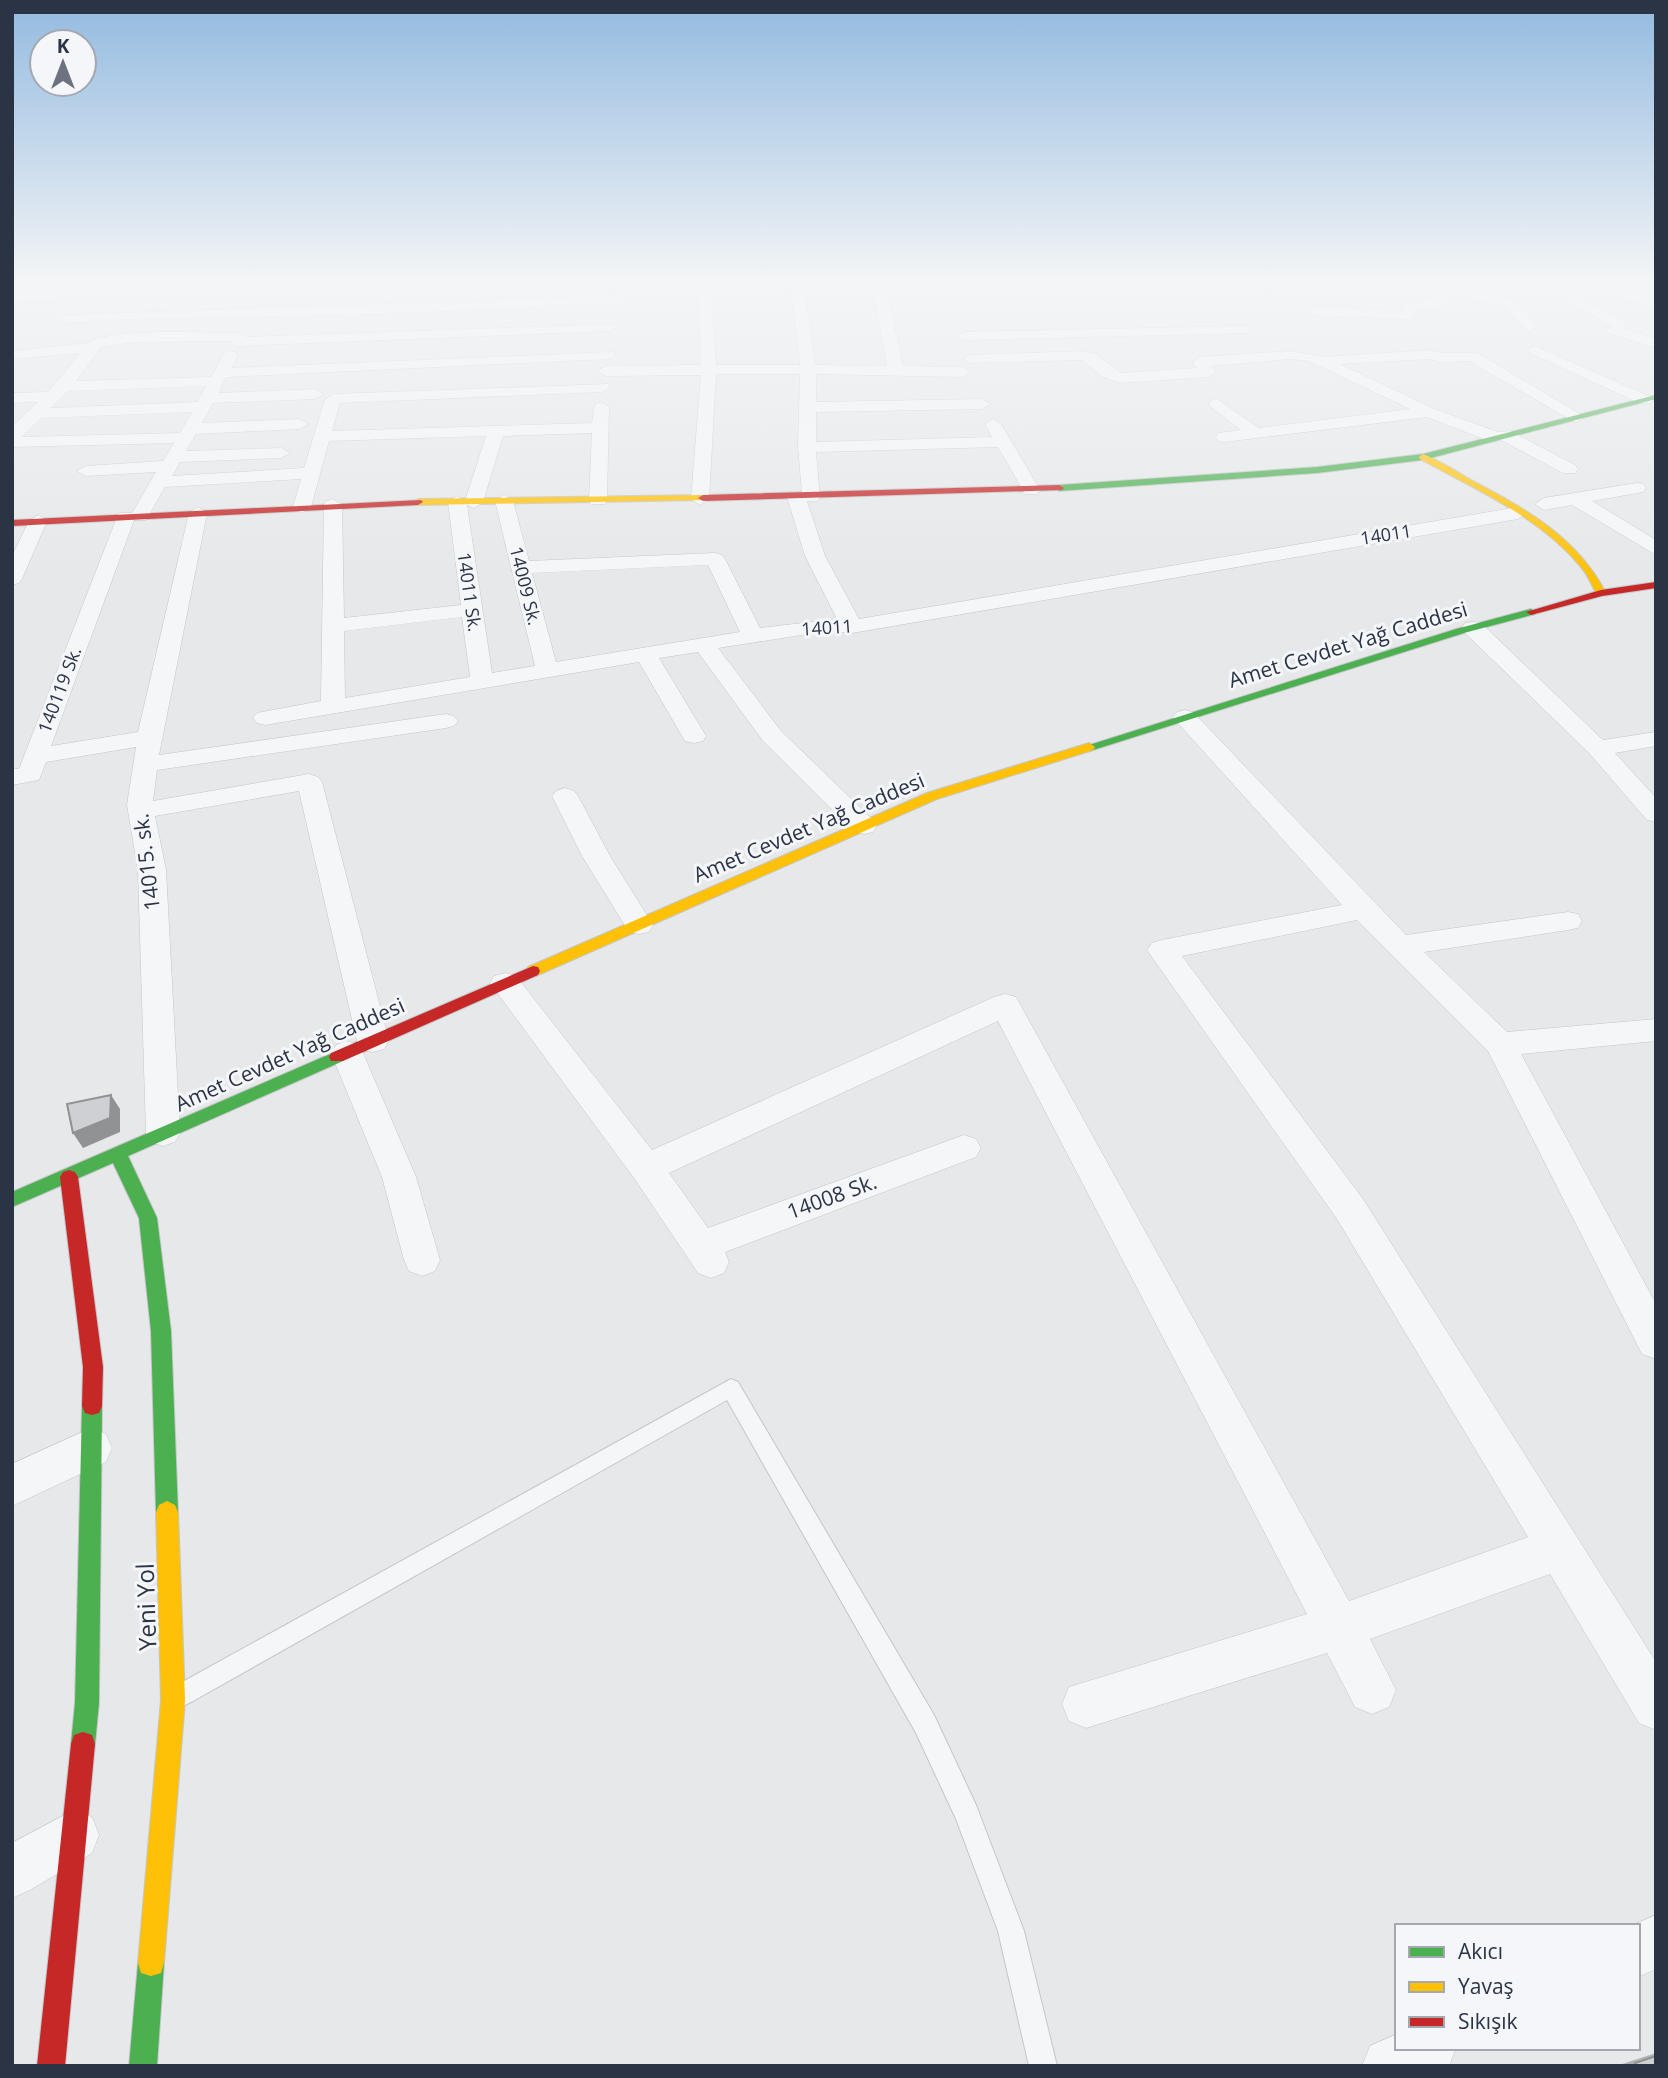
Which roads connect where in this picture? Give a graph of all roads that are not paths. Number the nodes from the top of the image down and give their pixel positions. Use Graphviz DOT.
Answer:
graph roads {
  1 [pos="69,380"];
  2 [pos="184,380"];
  3 [pos="216,380"];
  4 [pos="518,380"];
  5 [pos="604,380"];
  6 [pos="708,380"];
  7 [pos="808,380"];
  8 [pos="972,380"];
  9 [pos="1360,380"];
  10 [pos="1513,380"];
  11 [pos="1598,380"];
  12 [pos="59,391"];
  13 [pos="315,394"];
  14 [pos="12,398"];
  15 [pos="205,402"];
  16 [pos="982,404"];
  17 [pos="1217,404"];
  18 [pos="1649,404"];
  19 [pos="1624,406"];
  20 [pos="808,407"];
  21 [pos="1428,412"];
  22 [pos="39,413"];
  23 [pos="1577,418"];
  24 [pos="300,424"];
  25 [pos="600,428"];
  26 [pos="496,431"];
  27 [pos="188,433"];
  28 [pos="1255,433"];
  29 [pos="398,434"];
  30 [pos="322,436"];
  31 [pos="1499,436"];
  32 [pos="1224,437"];
  33 [pos="12,439"];
  34 [pos="1004,442"];
  35 [pos="807,447"];
  36 [pos="392,451"];
  37 [pos="281,453"];
  38 [pos="1423,457"];
  39 [pos="167,469"];
  40 [pos="1569,469"];
  41 [pos="86,471"];
  42 [pos="312,473"];
  43 [pos="1656,478"];
  44 [pos="1637,488"];
  45 [pos="1031,490"];
  46 [pos="803,497"];
  47 [pos="700,499"];
  48 [pos="1575,499"];
  49 [pos="598,500"];
  50 [pos="504,501"];
  51 [pos="465,502"];
  52 [pos="1656,502"];
  53 [pos="1544,504"];
  54 [pos="333,505"];
  55 [pos="302,507"];
  56 [pos="198,513"];
  57 [pos="1518,513"];
  58 [pos="132,517"];
  59 [pos="38,521"];
  60 [pos="12,523"];
  61 [pos="1656,549"];
  62 [pos="521,567"];
  63 [pos="12,579"];
  64 [pos="1656,585"];
  65 [pos="1601,593"];
  66 [pos="472,610"];
  67 [pos="333,626"];
  68 [pos="852,627"];
  69 [pos="1473,628"];
  70 [pos="753,636"];
  71 [pos="705,646"];
  72 [pos="646,655"];
  73 [pos="547,671"];
  74 [pos="482,681"];
  75 [pos="333,705"];
  76 [pos="1185,717"];
  77 [pos="265,718"];
  78 [pos="446,721"];
  79 [pos="694,736"];
  80 [pos="149,738"];
  81 [pos="1656,739"];
  82 [pos="1598,748"];
  83 [pos="35,756"];
  84 [pos="146,764"];
  85 [pos="12,777"];
  86 [pos="565,796"];
  87 [pos="142,811"];
  88 [pos="1656,814"];
  89 [pos="864,826"];
  90 [pos="1363,910"];
  91 [pos="1568,921"];
  92 [pos="639,925"];
  93 [pos="1400,946"];
  94 [pos="506,983"];
  95 [pos="1656,1030"];
  96 [pos="1500,1044"];
  97 [pos="360,1047"];
  98 [pos="163,1133"];
  99 [pos="964,1148"];
  100 [pos="118,1154"];
  101 [pos="646,1168"];
  102 [pos="69,1177"];
  103 [pos="12,1200"];
  104 [pos="422,1260"];
  105 [pos="1656,1342"];
  106 [pos="91,1447"];
  107 [pos="12,1486"];
  108 [pos="1560,1548"];
  109 [pos="1339,1627"];
  110 [pos="1372,1690"];
  111 [pos="173,1700"];
  112 [pos="1086,1704"];
  113 [pos="1656,1706"];
  114 [pos="74,1835"];
  115 [pos="12,1872"];
  116 [pos="1656,1942"];
  117 [pos="1640,1949"];
  118 [pos="1424,2050"];
  119 [pos="51,2066"];
  120 [pos="143,2066"];
  121 [pos="1043,2066"];
  122 [pos="1390,2066"];
  1 -- 12 [label="street"];
  2 -- 12 [label="street"];
  3 -- 15 [label="street, 140119 Sk."];
  4 -- 30 [label="street"];
  5 -- 25 [label="street"];
  6 -- 47 [label="street"];
  7 -- 20 [label="street"];
  8 -- 16 [label="street"];
  9 -- 21 [label="street"];
  10 -- 23 [label="street"];
  11 -- 18 [label="street"];
  12 -- 14 [label="street"];
  12 -- 22 [label="street"];
  13 -- 15 [label="street"];
  15 -- 22 [label="street"];
  15 -- 27 [label="street, 140119 Sk."];
  16 -- 20 [label="street"];
  16 -- 34 [label="street"];
  17 -- 28 [label="street"];
  18 -- 19 [label="street"];
  19 -- 23 [label="main road"];
  20 -- 35 [label="street"];
  21 -- 28 [label="street"];
  21 -- 31 [label="street"];
  22 -- 33 [label="street"];
  23 -- 31 [label="main road"];
  24 -- 27 [label="street"];
  25 -- 26 [label="street"];
  25 -- 49 [label="street"];
  26 -- 29 [label="street"];
  26 -- 51 [label="street"];
  27 -- 33 [label="street"];
  27 -- 39 [label="street, 140119 Sk."];
  28 -- 32 [label="street"];
  29 -- 30 [label="street"];
  29 -- 36 [label="street"];
  30 -- 42 [label="street"];
  31 -- 38 [label="main road"];
  31 -- 40 [label="street"];
  34 -- 35 [label="street"];
  34 -- 45 [label="street"];
  35 -- 46 [label="street"];
  37 -- 39 [label="street"];
  38 -- 45 [label="main road"];
  38 -- 57 [label="main road"];
  39 -- 41 [label="street"];
  39 -- 42 [label="street"];
  39 -- 58 [label="street, 140119 Sk."];
  42 -- 55 [label="street"];
  43 -- 44 [label="street"];
  44 -- 48 [label="street"];
  44 -- 52 [label="street"];
  45 -- 46 [label="main road"];
  46 -- 47 [label="main road"];
  46 -- 68 [label="street"];
  47 -- 49 [label="main road"];
  48 -- 53 [label="street"];
  48 -- 61 [label="street"];
  49 -- 50 [label="main road"];
  50 -- 51 [label="main road"];
  50 -- 62 [label="street, 14009 Sk."];
  51 -- 54 [label="main road"];
  51 -- 66 [label="street, 14011 Sk."];
  54 -- 55 [label="main road"];
  54 -- 67 [label="street"];
  55 -- 56 [label="main road"];
  56 -- 58 [label="main road"];
  56 -- 80 [label="street, 14015. sk."];
  57 -- 65 [label="main road"];
  57 -- 68 [label="street, 14011"];
  58 -- 59 [label="main road"];
  58 -- 83 [label="street, 140119 Sk."];
  59 -- 60 [label="main road"];
  59 -- 63 [label="street"];
  62 -- 70 [label="street"];
  62 -- 73 [label="street, 14009 Sk."];
  64 -- 65 [label="main road, Amet Cevdet Yağ Caddesi"];
  65 -- 69 [label="main road, Amet Cevdet Yağ Caddesi"];
  66 -- 67 [label="street"];
  66 -- 74 [label="street, 14011 Sk."];
  67 -- 75 [label="street"];
  68 -- 70 [label="street, 14011"];
  69 -- 76 [label="main road, Amet Cevdet Yağ Caddesi"];
  69 -- 82 [label="street"];
  70 -- 71 [label="street, 14011"];
  71 -- 72 [label="street, 14011"];
  71 -- 89 [label="street"];
  72 -- 73 [label="street, 14011"];
  72 -- 79 [label="street"];
  73 -- 74 [label="street, 14011"];
  74 -- 75 [label="street, 14011"];
  75 -- 77 [label="street, 14011"];
  76 -- 89 [label="main road, Amet Cevdet Yağ Caddesi"];
  76 -- 90 [label="street"];
  78 -- 84 [label="street"];
  80 -- 83 [label="street, 140119 Sk."];
  80 -- 84 [label="street, 14015. sk."];
  81 -- 82 [label="street"];
  82 -- 88 [label="street"];
  83 -- 85 [label="street"];
  84 -- 87 [label="street, 14015. sk."];
  86 -- 92 [label="street"];
  87 -- 97 [label="street"];
  87 -- 98 [label="street, 14015. sk."];
  89 -- 92 [label="main road, Amet Cevdet Yağ Caddesi"];
  90 -- 93 [label="street"];
  90 -- 108 [label="street"];
  91 -- 93 [label="street"];
  92 -- 94 [label="main road, Amet Cevdet Yağ Caddesi"];
  93 -- 96 [label="street"];
  94 -- 97 [label="main road, Amet Cevdet Yağ Caddesi"];
  94 -- 101 [label="street"];
  95 -- 96 [label="street"];
  96 -- 105 [label="street"];
  97 -- 98 [label="main road, Amet Cevdet Yağ Caddesi"];
  97 -- 104 [label="street"];
  98 -- 100 [label="main road, Amet Cevdet Yağ Caddesi"];
  99 -- 101 [label="street, 14008 Sk."];
  100 -- 102 [label="main road, Amet Cevdet Yağ Caddesi"];
  100 -- 111 [label="main road, Yeni Yol"];
  101 -- 109 [label="street"];
  102 -- 103 [label="main road, Amet Cevdet Yağ Caddesi"];
  102 -- 106 [label="main road"];
  106 -- 107 [label="street"];
  106 -- 114 [label="main road"];
  108 -- 109 [label="street"];
  108 -- 113 [label="street"];
  109 -- 110 [label="street"];
  109 -- 112 [label="street"];
  111 -- 120 [label="main road, Yeni Yol"];
  111 -- 121 [label="lane"];
  114 -- 115 [label="street"];
  114 -- 119 [label="main road"];
  116 -- 117 [label="street"];
  118 -- 122 [label="street"];
}
